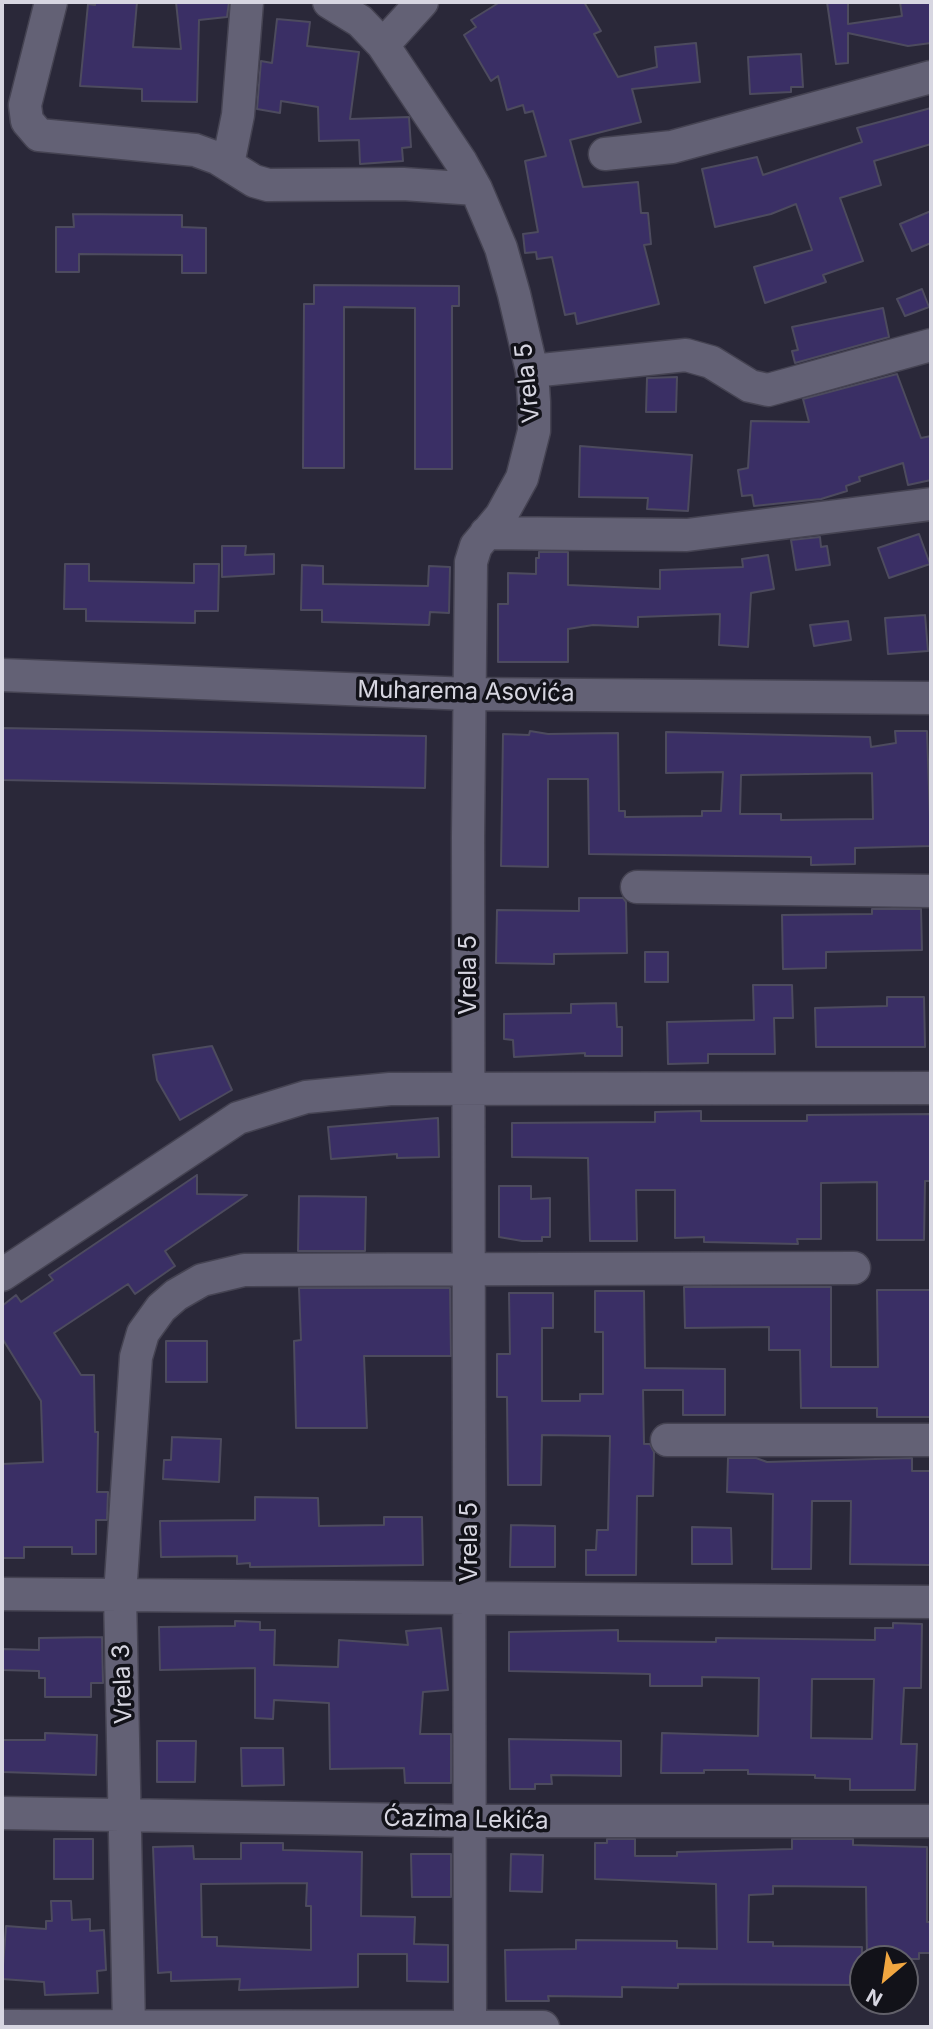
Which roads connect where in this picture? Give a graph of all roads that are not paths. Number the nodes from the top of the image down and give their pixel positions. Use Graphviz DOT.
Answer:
graph roads {
  1 [pos="51,2"];
  2 [pos="247,2"];
  3 [pos="329,2"];
  4 [pos="422,2"];
  5 [pos="383,45"];
  6 [pos="931,76"];
  7 [pos="605,154"];
  8 [pos="228,164"];
  9 [pos="476,189"];
  10 [pos="931,345"];
  11 [pos="532,371"];
  12 [pos="931,504"];
  13 [pos="486,533"];
  14 [pos="2,675"];
  15 [pos="469,694"];
  16 [pos="931,698"];
  17 [pos="637,887"];
  18 [pos="931,891"];
  19 [pos="931,1088"];
  20 [pos="470,1090"];
  21 [pos="470,1268"];
  22 [pos="854,1268"];
  23 [pos="2,1275"];
  24 [pos="667,1440"];
  25 [pos="931,1440"];
  26 [pos="2,1594"];
  27 [pos="120,1595"];
  28 [pos="470,1597"];
  29 [pos="931,1602"];
  30 [pos="2,1813"];
  31 [pos="126,1814"];
  32 [pos="471,1821"];
  33 [pos="931,1821"];
  34 [pos="2,2026"];
  35 [pos="129,2026"];
  36 [pos="470,2026"];
  37 [pos="542,2027"];
  1 -- 8 [label="street"];
  2 -- 8 [label="street"];
  3 -- 5 [label="street, Vrela 5"];
  4 -- 5 [label="street"];
  5 -- 9 [label="street, Vrela 5"];
  6 -- 7 [label="street"];
  8 -- 9 [label="street"];
  9 -- 11 [label="street, Vrela 5"];
  10 -- 11 [label="street"];
  11 -- 13 [label="street, Vrela 5"];
  12 -- 13 [label="street"];
  13 -- 15 [label="street, Vrela 5"];
  14 -- 15 [label="street, Muharema Asovića"];
  15 -- 16 [label="street, Muharema Asovića"];
  15 -- 20 [label="street, Vrela 5"];
  17 -- 18 [label="street"];
  19 -- 20 [label="street"];
  20 -- 21 [label="street, Vrela 5"];
  20 -- 23 [label="street"];
  21 -- 22 [label="street"];
  21 -- 27 [label="street, Vrela 3"];
  21 -- 28 [label="street, Vrela 5"];
  24 -- 25 [label="street"];
  26 -- 27 [label="street"];
  27 -- 28 [label="street"];
  27 -- 31 [label="street, Vrela 3"];
  28 -- 29 [label="street"];
  28 -- 32 [label="street, Vrela 5"];
  30 -- 31 [label="street, Ćazima Lekića"];
  31 -- 32 [label="street, Ćazima Lekića"];
  31 -- 35 [label="street, Vrela 3"];
  32 -- 33 [label="street, Ćazima Lekića"];
  32 -- 36 [label="street, Vrela 5"];
  34 -- 35 [label="street"];
  35 -- 36 [label="street"];
  36 -- 37 [label="street"];
}
